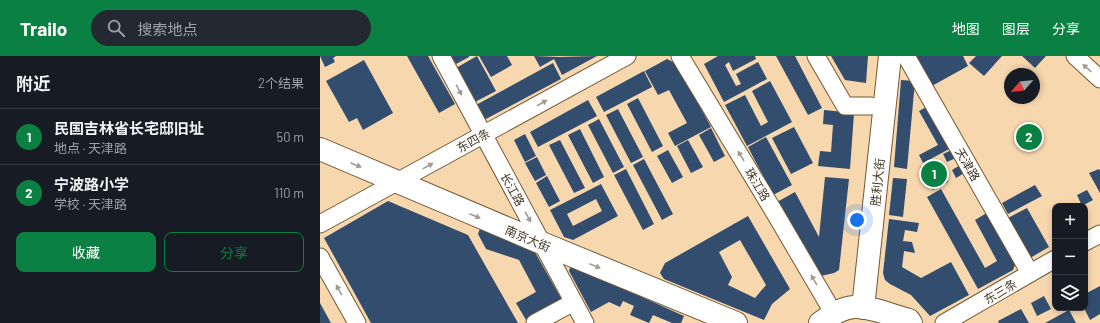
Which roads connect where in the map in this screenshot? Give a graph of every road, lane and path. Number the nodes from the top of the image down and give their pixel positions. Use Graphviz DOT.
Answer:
graph roads {
  1 [pos="441,56"];
  2 [pos="627,56"];
  3 [pos="680,56"];
  4 [pos="816,56"];
  5 [pos="877,56"];
  6 [pos="890,56"];
  7 [pos="906,56"];
  8 [pos="1075,56"];
  9 [pos="1100,79"];
  10 [pos="871,106"];
  11 [pos="483,135"];
  12 [pos="320,149"];
  13 [pos="398,183"];
  14 [pos="320,224"];
  15 [pos="1100,234"];
  16 [pos="1088,240"];
  17 [pos="544,244"];
  18 [pos="320,257"];
  19 [pos="1052,261"];
  20 [pos="1030,273"];
  21 [pos="574,302"];
  22 [pos="842,313"];
  23 [pos="357,323"];
  24 [pos="535,323"];
  25 [pos="585,323"];
  26 [pos="736,323"];
  27 [pos="911,323"];
  28 [pos="944,323"];
  1 -- 11 [label="street, 长江路, one-way"];
  11 -- 2 [label="street, 东四条, one-way"];
  22 -- 3 [label="street, 珠江路, one-way"];
  4 -- 10 [label="street"];
  5 -- 10 [label="main road, 胜利大街"];
  6 -- 22 [label="main road, 胜利大街"];
  7 -- 20 [label="street, 天津路"];
  9 -- 8 [label="street, one-way"];
  10 -- 22 [label="main road, 胜利大街"];
  13 -- 11 [label="street, 东四条, one-way"];
  11 -- 17 [label="street, 长江路, one-way"];
  12 -- 13 [label="main road, 南京大街, one-way"];
  13 -- 14 [label="street, 东四条"];
  13 -- 17 [label="main road, 南京大街, one-way"];
  15 -- 16 [label="street"];
  17 -- 21 [label="street, 长江路"];
  17 -- 26 [label="main road, 南京大街, one-way"];
  23 -- 18 [label="street, one-way"];
  19 -- 20 [label="street, 东三条"];
  20 -- 28 [label="street, 东三条"];
  21 -- 24 [label="street"];
  21 -- 25 [label="street, 长江路"];
  22 -- 27 [label="main road"];
}
